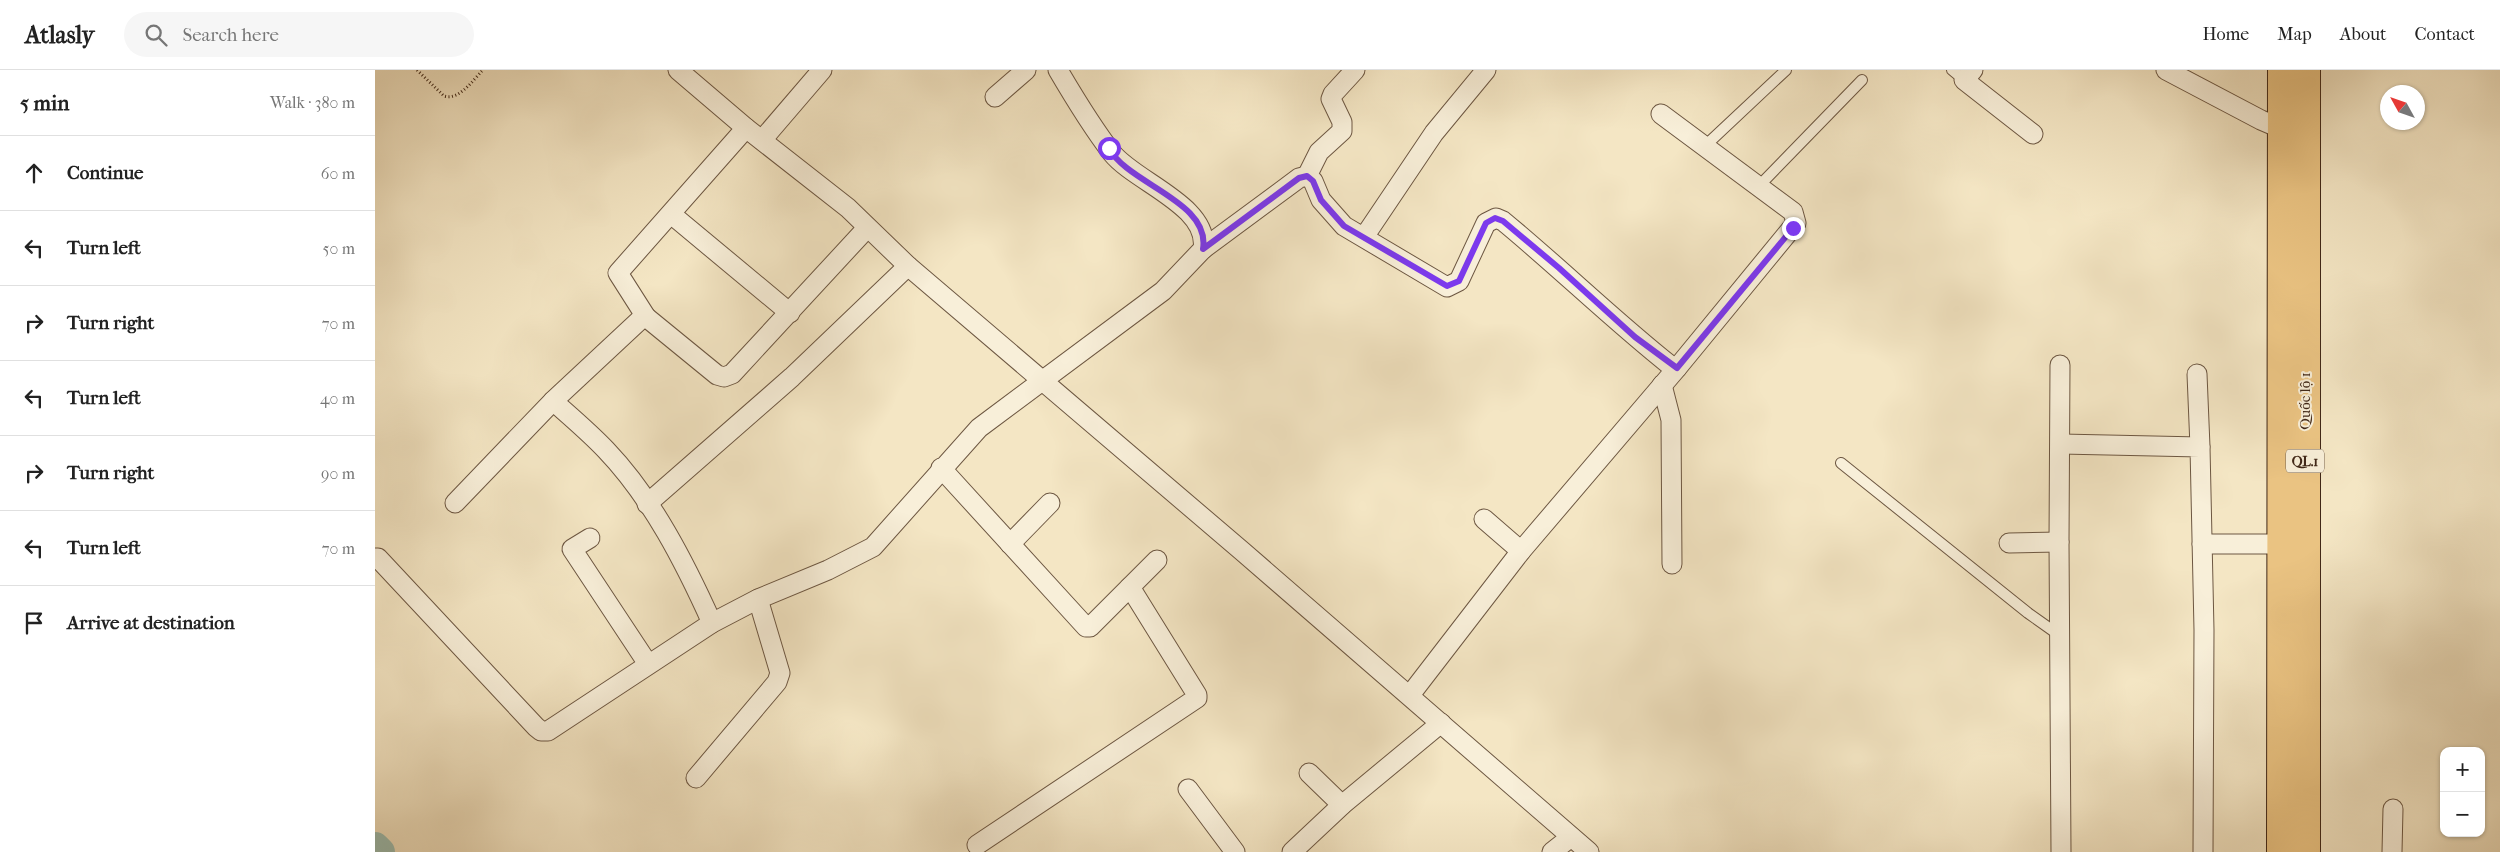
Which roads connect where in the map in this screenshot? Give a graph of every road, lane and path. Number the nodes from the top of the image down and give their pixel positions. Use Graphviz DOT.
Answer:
graph roads {
  1 [pos="417,70"];
  2 [pos="483,70"];
  3 [pos="678,70"];
  4 [pos="822,70"];
  5 [pos="1025,70"];
  6 [pos="1058,70"];
  7 [pos="1355,70"];
  8 [pos="1486,70"];
  9 [pos="1786,70"];
  10 [pos="2166,70"];
  11 [pos="2282,70"];
  12 [pos="2306,70"];
  13 [pos="1963,73"];
  14 [pos="1862,80"];
  15 [pos="995,97"];
  16 [pos="1661,114"];
  17 [pos="746,128"];
  18 [pos="2282,129"];
  19 [pos="2033,134"];
  20 [pos="762,140"];
  21 [pos="1705,146"];
  22 [pos="1307,176"];
  23 [pos="1758,187"];
  24 [pos="671,214"];
  25 [pos="867,228"];
  26 [pos="1363,237"];
  27 [pos="1203,249"];
  28 [pos="909,266"];
  29 [pos="790,313"];
  30 [pos="646,317"];
  31 [pos="2060,365"];
  32 [pos="1677,368"];
  33 [pos="2197,374"];
  34 [pos="1042,382"];
  35 [pos="1662,386"];
  36 [pos="553,401"];
  37 [pos="2061,444"];
  38 [pos="2200,447"];
  39 [pos="1841,462"];
  40 [pos="941,468"];
  41 [pos="455,503"];
  42 [pos="1050,503"];
  43 [pos="647,504"];
  44 [pos="1484,519"];
  45 [pos="590,538"];
  46 [pos="2009,542"];
  47 [pos="2059,542"];
  48 [pos="1010,544"];
  49 [pos="2202,544"];
  50 [pos="2281,544"];
  51 [pos="1521,552"];
  52 [pos="375,558"];
  53 [pos="1157,560"];
  54 [pos="1672,564"];
  55 [pos="1129,587"];
  56 [pos="758,599"];
  57 [pos="712,623"];
  58 [pos="2059,635"];
  59 [pos="648,664"];
  60 [pos="1409,695"];
  61 [pos="1441,723"];
  62 [pos="1309,773"];
  63 [pos="696,778"];
  64 [pos="1188,789"];
  65 [pos="1342,805"];
  66 [pos="2393,809"];
  67 [pos="1571,836"];
  68 [pos="977,845"];
  69 [pos="1235,852"];
  70 [pos="1292,852"];
  71 [pos="1552,852"];
  72 [pos="1589,852"];
  73 [pos="2061,852"];
  74 [pos="2203,852"];
  75 [pos="2281,852"];
  76 [pos="2306,852"];
  77 [pos="2392,852"];
  1 -- 2 [label="path"];
  3 -- 17 [label="street"];
  4 -- 20 [label="street"];
  5 -- 15 [label="street"];
  6 -- 27 [label="street"];
  7 -- 22 [label="street"];
  8 -- 26 [label="street"];
  9 -- 21 [label="lane"];
  10 -- 18 [label="street"];
  11 -- 18 [label="highway, Quốc lộ 1 / QL.1"];
  12 -- 76 [label="highway, Quốc lộ 1 / QL.1"];
  13 -- 19 [label="street"];
  14 -- 23 [label="lane"];
  16 -- 21 [label="street"];
  17 -- 20 [label="street"];
  17 -- 24 [label="street"];
  18 -- 50 [label="highway, Quốc lộ 1 / QL.1"];
  20 -- 25 [label="street"];
  21 -- 23 [label="street"];
  22 -- 26 [label="street"];
  22 -- 27 [label="street"];
  23 -- 32 [label="street"];
  24 -- 29 [label="street"];
  24 -- 30 [label="street"];
  25 -- 28 [label="street"];
  25 -- 29 [label="street"];
  26 -- 32 [label="street"];
  27 -- 34 [label="street"];
  28 -- 34 [label="street"];
  28 -- 43 [label="street"];
  29 -- 30 [label="street"];
  30 -- 36 [label="street"];
  31 -- 37 [label="street"];
  32 -- 35 [label="street"];
  33 -- 38 [label="street"];
  34 -- 40 [label="street"];
  34 -- 60 [label="street"];
  35 -- 51 [label="street"];
  35 -- 54 [label="street"];
  36 -- 41 [label="street"];
  36 -- 43 [label="street"];
  37 -- 38 [label="street"];
  37 -- 47 [label="street"];
  38 -- 49 [label="street"];
  39 -- 58 [label="lane"];
  40 -- 48 [label="street"];
  40 -- 56 [label="street"];
  42 -- 48 [label="street"];
  43 -- 57 [label="street"];
  44 -- 51 [label="street"];
  45 -- 59 [label="street"];
  46 -- 47 [label="street"];
  47 -- 58 [label="street"];
  48 -- 55 [label="street"];
  49 -- 50 [label="street"];
  49 -- 74 [label="street"];
  50 -- 75 [label="highway, Quốc lộ 1 / QL.1"];
  51 -- 60 [label="street"];
  52 -- 59 [label="street"];
  53 -- 55 [label="street"];
  55 -- 68 [label="street"];
  56 -- 57 [label="street"];
  56 -- 63 [label="street"];
  57 -- 59 [label="street"];
  58 -- 73 [label="street"];
  60 -- 61 [label="street"];
  61 -- 65 [label="street"];
  61 -- 67 [label="street"];
  62 -- 65 [label="street"];
  64 -- 69 [label="street"];
  65 -- 70 [label="street"];
  66 -- 77 [label="street"];
  67 -- 71 [label="street"];
  67 -- 72 [label="street"];
}
